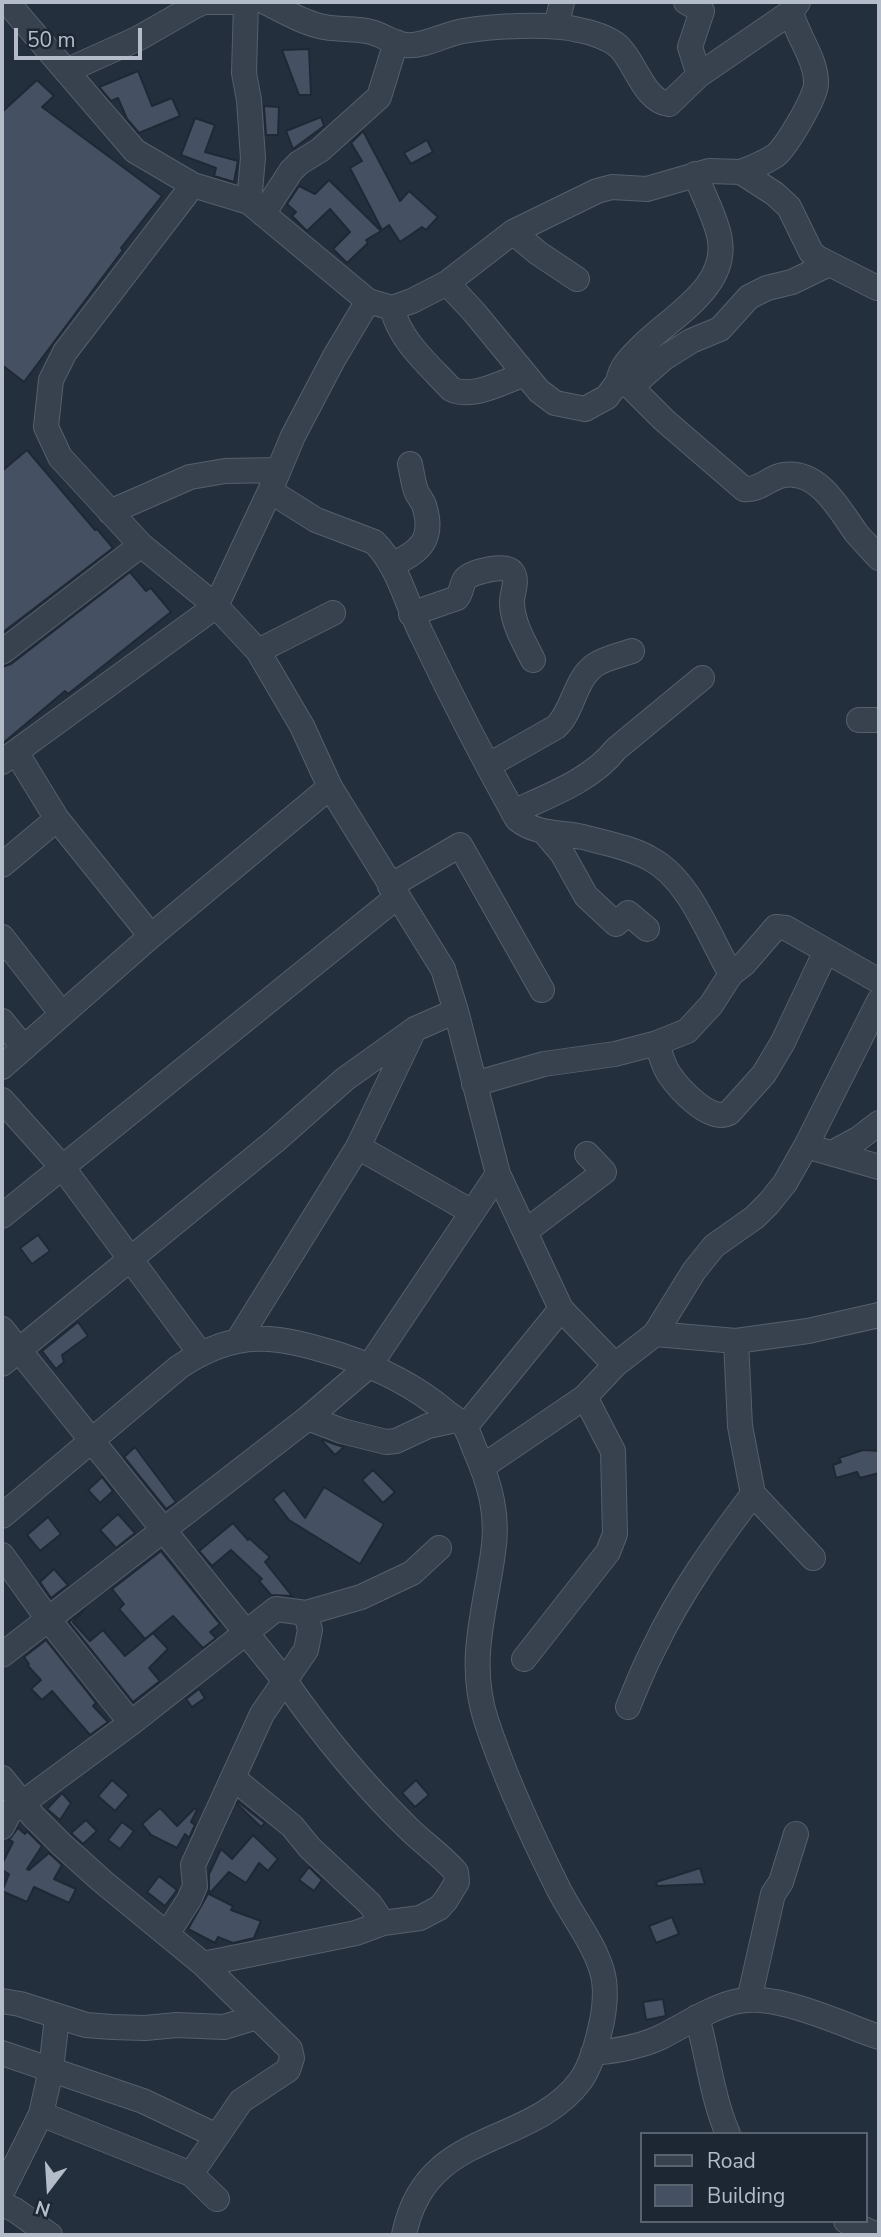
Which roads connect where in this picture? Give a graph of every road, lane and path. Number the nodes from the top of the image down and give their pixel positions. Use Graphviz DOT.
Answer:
graph roads {
  1 [pos="246,2"];
  2 [pos="265,2"];
  3 [pos="562,2"];
  4 [pos="687,2"];
  5 [pos="6,6"];
  6 [pos="794,7"];
  7 [pos="556,26"];
  8 [pos="396,42"];
  9 [pos="66,71"];
  10 [pos="699,75"];
  11 [pos="741,173"];
  12 [pos="695,174"];
  13 [pos="193,185"];
  14 [pos="256,208"];
  15 [pos="513,232"];
  16 [pos="829,264"];
  17 [pos="577,279"];
  18 [pos="447,283"];
  19 [pos="877,288"];
  20 [pos="380,304"];
  21 [pos="525,374"];
  22 [pos="625,385"];
  23 [pos="410,464"];
  24 [pos="274,480"];
  25 [pos="110,512"];
  26 [pos="141,545"];
  27 [pos="879,558"];
  28 [pos="392,565"];
  29 [pos="216,606"];
  30 [pos="333,613"];
  31 [pos="411,614"];
  32 [pos="258,650"];
  33 [pos="632,651"];
  34 [pos="2,652"];
  35 [pos="533,660"];
  36 [pos="702,678"];
  37 [pos="9,757"];
  38 [pos="489,765"];
  39 [pos="330,787"];
  40 [pos="513,812"];
  41 [pos="57,819"];
  42 [pos="545,833"];
  43 [pos="2,865"];
  44 [pos="393,891"];
  45 [pos="648,929"];
  46 [pos="151,936"];
  47 [pos="2,937"];
  48 [pos="826,951"];
  49 [pos="731,974"];
  50 [pos="879,981"];
  51 [pos="542,990"];
  52 [pos="879,1001"];
  53 [pos="456,1011"];
  54 [pos="62,1014"];
  55 [pos="2,1021"];
  56 [pos="415,1029"];
  57 [pos="657,1043"];
  58 [pos="24,1048"];
  59 [pos="2,1067"];
  60 [pos="474,1084"];
  61 [pos="2,1100"];
  62 [pos="879,1123"];
  63 [pos="806,1146"];
  64 [pos="358,1147"];
  65 [pos="834,1152"];
  66 [pos="587,1154"];
  67 [pos="879,1167"];
  68 [pos="63,1168"];
  69 [pos="498,1174"];
  70 [pos="472,1212"];
  71 [pos="2,1216"];
  72 [pos="526,1231"];
  73 [pos="130,1261"];
  74 [pos="561,1309"];
  75 [pos="879,1315"];
  76 [pos="2,1329"];
  77 [pos="655,1334"];
  78 [pos="238,1339"];
  79 [pos="736,1341"];
  80 [pos="200,1353"];
  81 [pos="10,1357"];
  82 [pos="370,1365"];
  83 [pos="615,1365"];
  84 [pos="585,1397"];
  85 [pos="308,1418"];
  86 [pos="461,1423"];
  87 [pos="91,1441"];
  88 [pos="482,1466"];
  89 [pos="753,1494"];
  90 [pos="2,1516"];
  91 [pos="164,1530"];
  92 [pos="439,1548"];
  93 [pos="2,1555"];
  94 [pos="813,1558"];
  95 [pos="306,1613"];
  96 [pos="48,1619"];
  97 [pos="245,1631"];
  98 [pos="2,1655"];
  99 [pos="524,1659"];
  100 [pos="285,1681"];
  101 [pos="628,1707"];
  102 [pos="131,1723"];
  103 [pos="2,1778"];
  104 [pos="233,1778"];
  105 [pos="23,1802"];
  106 [pos="2,1826"];
  107 [pos="796,1834"];
  108 [pos="383,1923"];
  109 [pos="167,1934"];
  110 [pos="203,1964"];
  111 [pos="749,2000"];
  112 [pos="2,2001"];
  113 [pos="57,2017"];
  114 [pos="257,2017"];
  115 [pos="697,2017"];
  116 [pos="879,2038"];
  117 [pos="2,2053"];
  118 [pos="593,2053"];
  119 [pos="51,2070"];
  120 [pos="41,2113"];
  121 [pos="727,2132"];
  122 [pos="217,2136"];
  123 [pos="191,2174"];
  124 [pos="2,2192"];
  125 [pos="217,2199"];
  126 [pos="2,2204"];
  127 [pos="850,2223"];
  128 [pos="50,2235"];
  129 [pos="404,2235"];
  130 [pos="877,2235"];
  1 -- 9 [label="street"];
  1 -- 14 [label="street"];
  2 -- 8 [label="street"];
  3 -- 7 [label="street"];
  4 -- 10 [label="street"];
  5 -- 9 [label="street"];
  6 -- 10 [label="street"];
  6 -- 11 [label="street"];
  7 -- 8 [label="street"];
  7 -- 10 [label="street"];
  8 -- 14 [label="street"];
  9 -- 13 [label="street"];
  11 -- 12 [label="street"];
  11 -- 16 [label="street"];
  12 -- 15 [label="street"];
  12 -- 22 [label="street"];
  13 -- 14 [label="street"];
  13 -- 25 [label="street"];
  14 -- 20 [label="street"];
  15 -- 17 [label="street"];
  15 -- 18 [label="street"];
  16 -- 19 [label="street"];
  16 -- 22 [label="street"];
  18 -- 20 [label="street"];
  18 -- 21 [label="street"];
  20 -- 21 [label="street"];
  20 -- 24 [label="street"];
  21 -- 22 [label="street"];
  22 -- 27 [label="street"];
  23 -- 28 [label="street"];
  24 -- 25 [label="street"];
  24 -- 28 [label="street"];
  24 -- 29 [label="street"];
  25 -- 26 [label="street"];
  26 -- 29 [label="street"];
  26 -- 34 [label="street"];
  28 -- 31 [label="street"];
  29 -- 32 [label="street"];
  29 -- 37 [label="street"];
  30 -- 32 [label="street"];
  31 -- 35 [label="street"];
  31 -- 38 [label="street"];
  32 -- 39 [label="street"];
  33 -- 38 [label="street"];
  36 -- 40 [label="street"];
  37 -- 41 [label="street"];
  38 -- 40 [label="street"];
  39 -- 44 [label="street"];
  39 -- 46 [label="street"];
  40 -- 42 [label="street"];
  41 -- 43 [label="street"];
  41 -- 46 [label="street"];
  42 -- 45 [label="street"];
  42 -- 49 [label="street"];
  44 -- 51 [label="street"];
  44 -- 53 [label="street"];
  44 -- 68 [label="street"];
  46 -- 54 [label="street"];
  47 -- 54 [label="street"];
  48 -- 49 [label="street"];
  48 -- 50 [label="street"];
  48 -- 57 [label="street"];
  49 -- 57 [label="street"];
  52 -- 63 [label="street"];
  53 -- 56 [label="street"];
  53 -- 60 [label="street"];
  54 -- 58 [label="street"];
  55 -- 58 [label="street"];
  56 -- 64 [label="street"];
  56 -- 73 [label="street"];
  57 -- 60 [label="street"];
  58 -- 59 [label="street"];
  60 -- 69 [label="street"];
  61 -- 68 [label="street"];
  62 -- 65 [label="street"];
  63 -- 65 [label="street"];
  63 -- 77 [label="street"];
  64 -- 70 [label="street"];
  64 -- 78 [label="street"];
  65 -- 67 [label="street"];
  66 -- 72 [label="street"];
  68 -- 71 [label="street"];
  68 -- 73 [label="street"];
  69 -- 70 [label="street"];
  69 -- 72 [label="street"];
  70 -- 82 [label="street"];
  72 -- 74 [label="street"];
  73 -- 80 [label="street"];
  73 -- 81 [label="street"];
  74 -- 83 [label="street"];
  74 -- 86 [label="street"];
  75 -- 79 [label="street"];
  76 -- 81 [label="street"];
  77 -- 79 [label="street"];
  77 -- 83 [label="street"];
  78 -- 80 [label="street"];
  78 -- 82 [label="street"];
  79 -- 89 [label="street"];
  80 -- 87 [label="street"];
  81 -- 87 [label="street"];
  82 -- 85 [label="street"];
  82 -- 86 [label="street"];
  83 -- 84 [label="street"];
  84 -- 88 [label="street"];
  84 -- 99 [label="street"];
  85 -- 86 [label="street"];
  85 -- 91 [label="street"];
  86 -- 88 [label="street"];
  87 -- 90 [label="street"];
  87 -- 91 [label="street"];
  88 -- 118 [label="street"];
  89 -- 94 [label="street"];
  89 -- 101 [label="street"];
  91 -- 96 [label="street"];
  91 -- 97 [label="street"];
  92 -- 95 [label="street"];
  93 -- 96 [label="street"];
  95 -- 97 [label="street"];
  95 -- 100 [label="street"];
  96 -- 98 [label="street"];
  96 -- 102 [label="street"];
  97 -- 100 [label="street"];
  97 -- 102 [label="street"];
  100 -- 104 [label="street"];
  100 -- 108 [label="street"];
  102 -- 105 [label="street"];
  103 -- 105 [label="street"];
  104 -- 108 [label="street"];
  104 -- 109 [label="street"];
  105 -- 106 [label="street"];
  105 -- 109 [label="street"];
  107 -- 111 [label="street"];
  108 -- 110 [label="street"];
  109 -- 110 [label="street"];
  110 -- 114 [label="street"];
  111 -- 115 [label="street"];
  111 -- 116 [label="street"];
  112 -- 113 [label="street"];
  113 -- 114 [label="street"];
  113 -- 119 [label="street"];
  114 -- 122 [label="street"];
  115 -- 118 [label="street"];
  115 -- 121 [label="street"];
  117 -- 119 [label="street"];
  118 -- 129 [label="street"];
  119 -- 120 [label="street"];
  119 -- 122 [label="street"];
  120 -- 123 [label="street"];
  120 -- 124 [label="street"];
  122 -- 123 [label="street"];
  123 -- 125 [label="street"];
  126 -- 128 [label="street"];
  127 -- 130 [label="street"];
}
